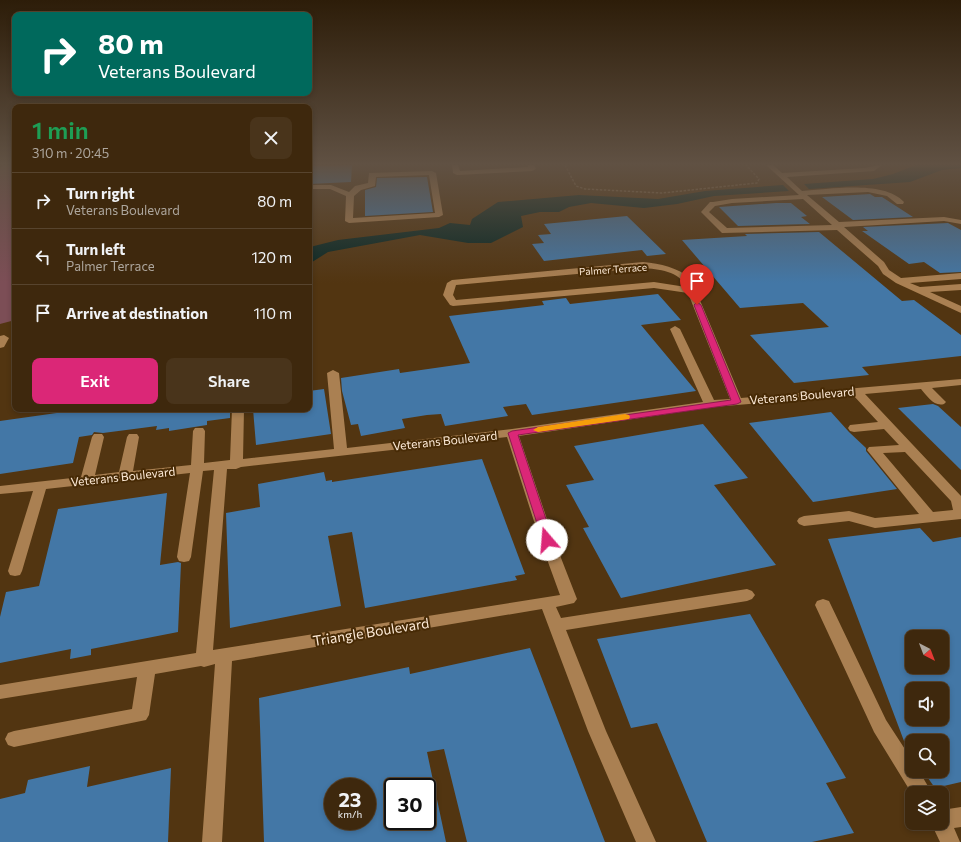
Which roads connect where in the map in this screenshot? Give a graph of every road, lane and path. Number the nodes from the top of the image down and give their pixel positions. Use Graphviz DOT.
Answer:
graph roads {
  1 [pos="350,204"];
  2 [pos="437,204"];
  3 [pos="713,204"];
  4 [pos="813,204"];
  5 [pos="961,222"];
  6 [pos="838,226"];
  7 [pos="961,276"];
  8 [pos="899,281"];
  9 [pos="961,286"];
  10 [pos="917,290"];
  11 [pos="692,291"];
  12 [pos="961,310"];
  13 [pos="675,329"];
  14 [pos="333,373"];
  15 [pos="961,382"];
  16 [pos="923,385"];
  17 [pos="856,391"];
  18 [pos="737,402"];
  19 [pos="940,402"];
  20 [pos="710,404"];
  21 [pos="238,412"];
  22 [pos="887,425"];
  23 [pos="854,428"];
  24 [pos="200,431"];
  25 [pos="512,433"];
  26 [pos="98,437"];
  27 [pos="133,437"];
  28 [pos="908,448"];
  29 [pos="341,453"];
  30 [pos="236,465"];
  31 [pos="221,467"];
  32 [pos="197,469"];
  33 [pos="125,477"];
  34 [pos="87,480"];
  35 [pos="41,485"];
  36 [pos="0,490"];
  37 [pos="929,517"];
  38 [pos="804,520"];
  39 [pos="184,557"];
  40 [pos="15,571"];
  41 [pos="747,595"];
  42 [pos="548,603"];
  43 [pos="823,605"];
  44 [pos="556,625"];
  45 [pos="224,656"];
  46 [pos="204,660"];
  47 [pos="147,669"];
  48 [pos="0,692"];
  49 [pos="14,739"];
  50 [pos="918,786"];
  51 [pos="961,817"];
  52 [pos="949,819"];
  53 [pos="944,830"];
  54 [pos="212,842"];
  55 [pos="646,842"];
  56 [pos="950,842"];
  1 -- 2 [label="street"];
  3 -- 6 [label="street"];
  4 -- 6 [label="street"];
  5 -- 6 [label="street"];
  6 -- 8 [label="street"];
  7 -- 8 [label="street"];
  8 -- 10 [label="street"];
  9 -- 10 [label="street"];
  10 -- 12 [label="street"];
  11 -- 11 [label="street, Palmer Terrace"];
  11 -- 18 [label="street, Palmer Terrace"];
  13 -- 20 [label="street"];
  14 -- 29 [label="street"];
  15 -- 16 [label="street, Veterans Boulevard"];
  16 -- 17 [label="street, Veterans Boulevard"];
  16 -- 19 [label="street"];
  17 -- 18 [label="street, Veterans Boulevard"];
  17 -- 22 [label="street"];
  18 -- 20 [label="street, Veterans Boulevard"];
  20 -- 25 [label="street, Veterans Boulevard"];
  21 -- 30 [label="street"];
  22 -- 23 [label="street"];
  22 -- 28 [label="street"];
  24 -- 32 [label="street"];
  25 -- 29 [label="street, Veterans Boulevard"];
  25 -- 42 [label="street, Triangle Boulevard"];
  26 -- 34 [label="street"];
  27 -- 33 [label="street"];
  28 -- 37 [label="street"];
  28 -- 37 [label="street"];
  29 -- 30 [label="street, Veterans Boulevard"];
  30 -- 31 [label="street, Veterans Boulevard"];
  31 -- 32 [label="street, Veterans Boulevard"];
  31 -- 46 [label="street"];
  32 -- 33 [label="street, Veterans Boulevard"];
  32 -- 39 [label="street"];
  33 -- 34 [label="street, Veterans Boulevard"];
  34 -- 35 [label="street, Veterans Boulevard"];
  35 -- 36 [label="street, Veterans Boulevard"];
  35 -- 40 [label="street"];
  37 -- 38 [label="street"];
  41 -- 44 [label="street"];
  42 -- 44 [label="street"];
  42 -- 45 [label="street, Triangle Boulevard"];
  43 -- 50 [label="street"];
  44 -- 55 [label="street"];
  45 -- 46 [label="street, Triangle Boulevard"];
  45 -- 54 [label="street"];
  46 -- 47 [label="street, Triangle Boulevard"];
  47 -- 48 [label="street, Triangle Boulevard"];
  47 -- 49 [label="street"];
  51 -- 52 [label="street"];
  53 -- 56 [label="street"];
}
